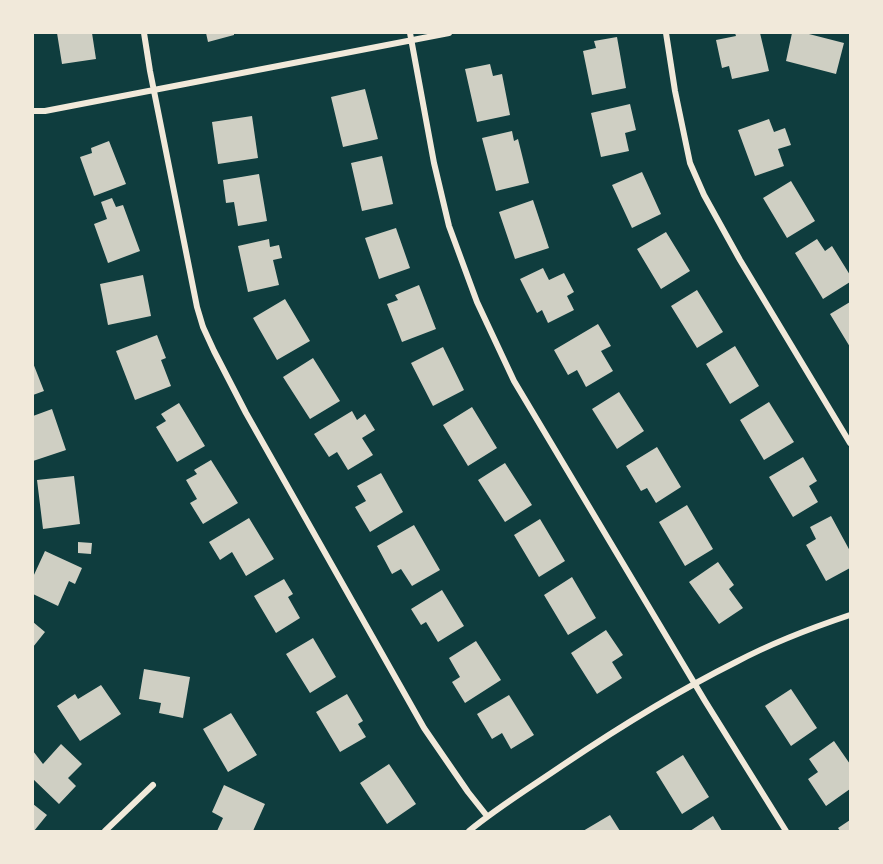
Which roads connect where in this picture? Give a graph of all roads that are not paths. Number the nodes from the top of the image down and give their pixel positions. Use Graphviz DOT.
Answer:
graph roads {
  1 [pos="144,33"];
  2 [pos="449,33"];
  3 [pos="666,33"];
  4 [pos="410,37"];
  5 [pos="155,90"];
  6 [pos="33,111"];
  7 [pos="850,443"];
  8 [pos="850,615"];
  9 [pos="695,684"];
  10 [pos="153,785"];
  11 [pos="487,816"];
  12 [pos="105,831"];
  13 [pos="469,831"];
  14 [pos="786,831"];
  1 -- 5 [label="street"];
  2 -- 4 [label="street"];
  3 -- 7 [label="street"];
  4 -- 5 [label="street"];
  4 -- 9 [label="street"];
  5 -- 6 [label="street"];
  5 -- 11 [label="street"];
  8 -- 9 [label="street"];
  9 -- 11 [label="street"];
  9 -- 14 [label="street"];
  10 -- 12 [label="street"];
  11 -- 13 [label="street"];
}
